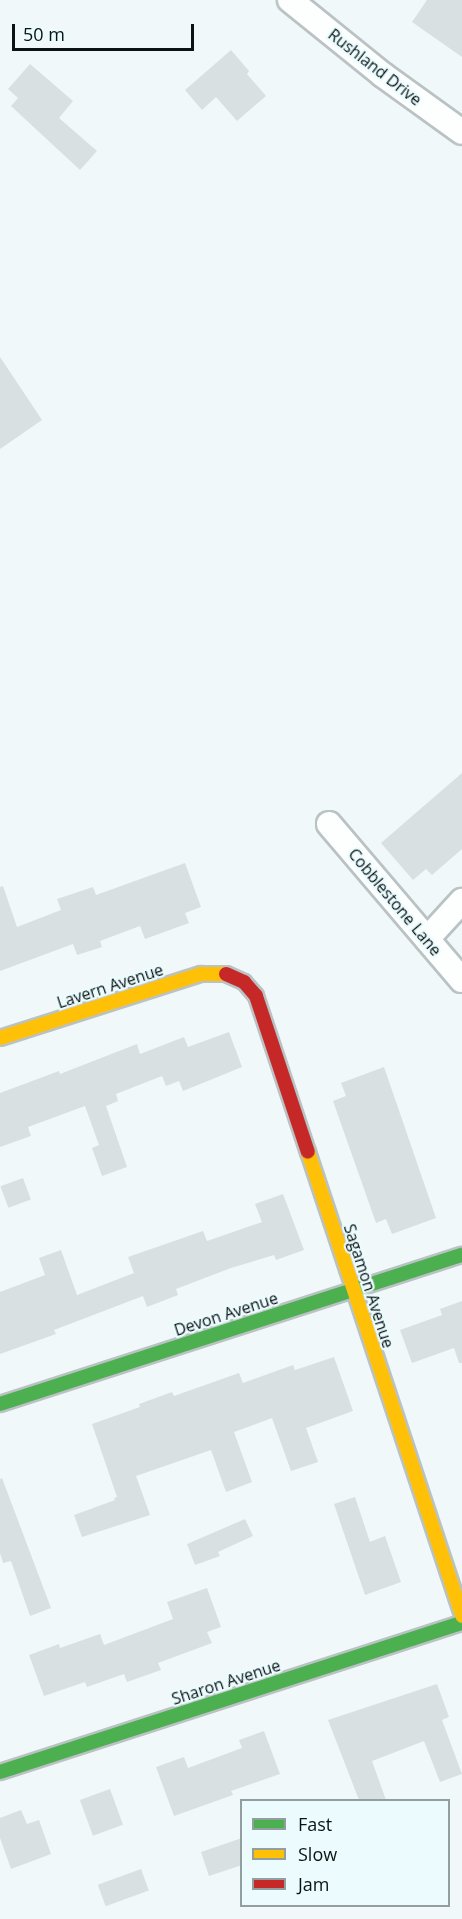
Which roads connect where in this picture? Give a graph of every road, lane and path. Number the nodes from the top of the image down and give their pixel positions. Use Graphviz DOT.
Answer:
graph roads {
  1 [pos="290,0"];
  2 [pos="462,132"];
  3 [pos="329,824"];
  4 [pos="462,901"];
  5 [pos="427,939"];
  6 [pos="231,975"];
  7 [pos="462,980"];
  8 [pos="0,1038"];
  9 [pos="462,1255"];
  10 [pos="353,1290"];
  11 [pos="0,1404"];
  12 [pos="462,1617"];
  13 [pos="462,1623"];
  14 [pos="0,1772"];
  1 -- 2 [label="street, Rushland Drive"];
  3 -- 5 [label="street, Cobblestone Lane"];
  4 -- 5 [label="street"];
  5 -- 7 [label="street, Cobblestone Lane"];
  6 -- 8 [label="street, Lavern Avenue"];
  6 -- 10 [label="street, Sagamon Avenue"];
  9 -- 10 [label="street, Devon Avenue"];
  10 -- 11 [label="street, Devon Avenue"];
  10 -- 12 [label="street, Sagamon Avenue"];
  13 -- 14 [label="street, Sharon Avenue"];
}
